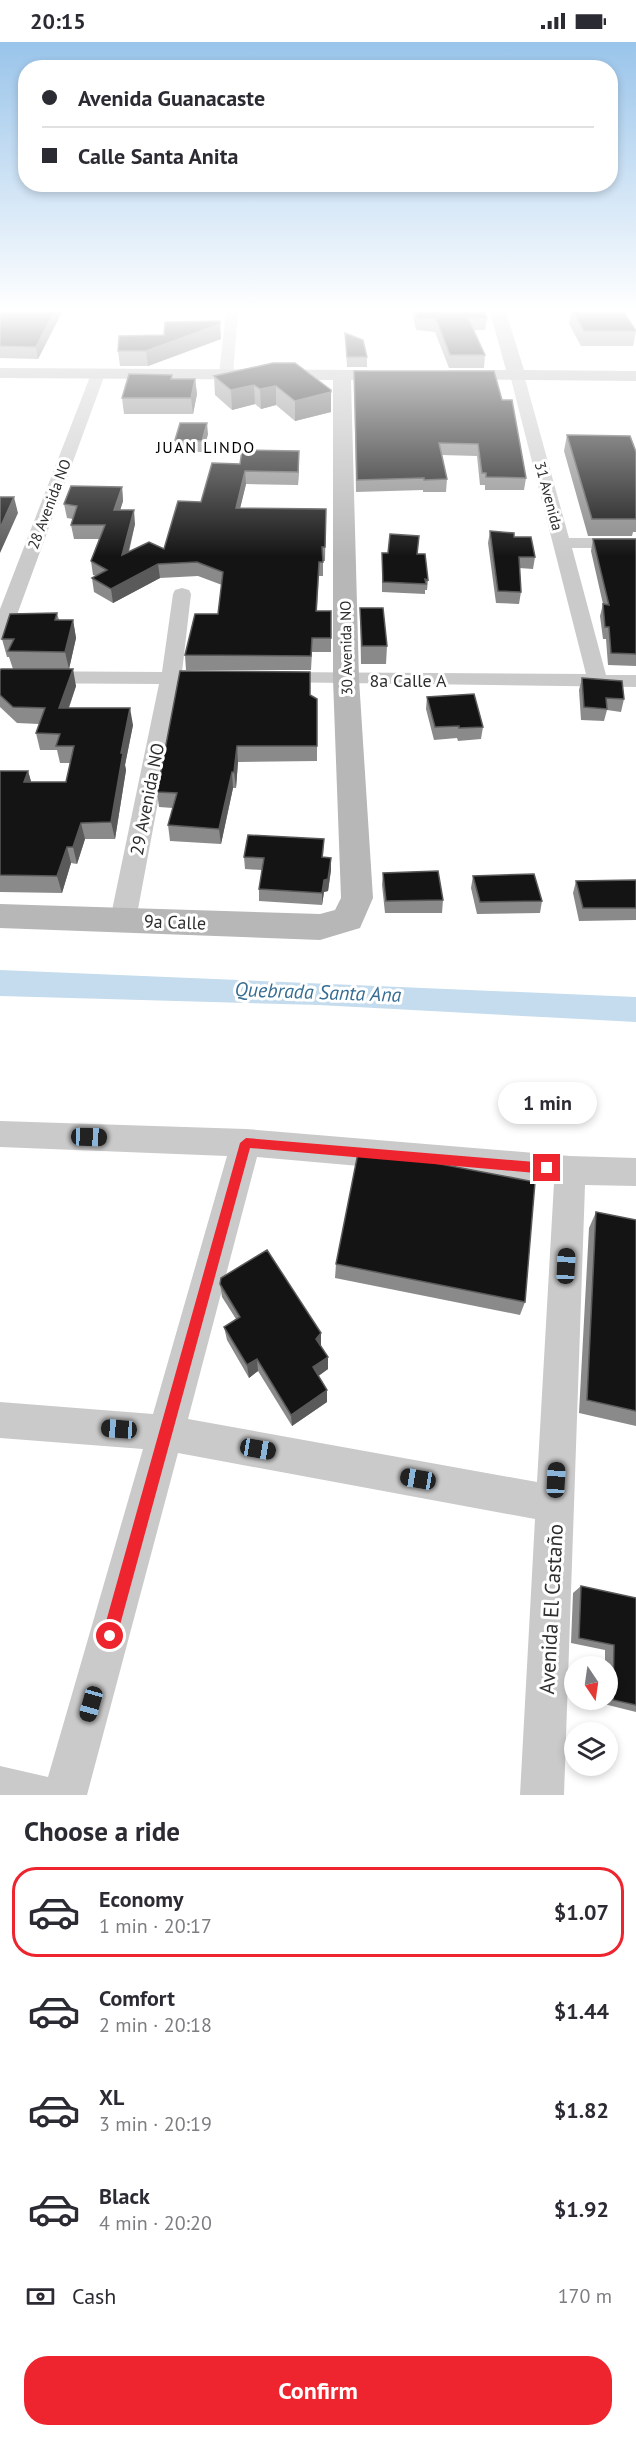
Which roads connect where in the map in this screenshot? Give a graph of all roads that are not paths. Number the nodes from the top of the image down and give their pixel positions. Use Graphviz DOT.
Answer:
graph roads {
  1 [pos="91,394"];
  2 [pos="342,394"];
  3 [pos="522,394"];
  4 [pos="561,543"];
  5 [pos="636,543"];
  6 [pos="182,594"];
  7 [pos="0,634"];
  8 [pos="0,677"];
  9 [pos="171,677"];
  10 [pos="229,678"];
  11 [pos="253,678"];
  12 [pos="346,679"];
  13 [pos="598,681"];
  14 [pos="636,681"];
  15 [pos="0,916"];
  16 [pos="348,919"];
  17 [pos="123,920"];
  18 [pos="0,1134"];
  19 [pos="246,1143"];
  20 [pos="570,1170"];
  21 [pos="636,1172"];
  22 [pos="0,1420"];
  23 [pos="166,1433"];
  24 [pos="555,1504"];
  25 [pos="0,1788"];
  26 [pos="39,1795"];
  27 [pos="65,1795"];
  28 [pos="542,1795"];
  1 -- 7 [label="street, 28 Avenida NO"];
  2 -- 12 [label="street, 30 Avenida NO"];
  3 -- 4 [label="street, 31 Avenida"];
  4 -- 5 [label="street"];
  4 -- 13 [label="street, 31 Avenida"];
  6 -- 9 [label="street, 29 Avenida NO"];
  8 -- 9 [label="street"];
  9 -- 10 [label="street"];
  9 -- 17 [label="street, 29 Avenida NO"];
  11 -- 12 [label="street, 8a Calle A"];
  12 -- 13 [label="street, 8a Calle A"];
  12 -- 16 [label="street, 30 Avenida NO"];
  13 -- 14 [label="street, 8a Calle A"];
  15 -- 17 [label="street, 9a Calle"];
  16 -- 17 [label="street, 9a Calle"];
  18 -- 19 [label="street"];
  19 -- 20 [label="street"];
  19 -- 23 [label="street"];
  20 -- 21 [label="street"];
  20 -- 24 [label="street, Avenida El Castaño"];
  22 -- 23 [label="street"];
  23 -- 24 [label="street"];
  23 -- 27 [label="street"];
  24 -- 28 [label="street, Avenida El Castaño"];
  25 -- 26 [label="street"];
}
